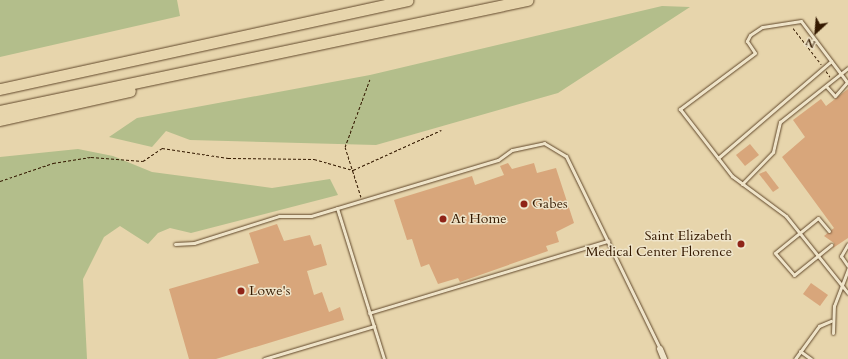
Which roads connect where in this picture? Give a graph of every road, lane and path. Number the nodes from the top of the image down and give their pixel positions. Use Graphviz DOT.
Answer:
graph roads {
  1 [pos="407,0"];
  2 [pos="527,0"];
  3 [pos="793,28"];
  4 [pos="831,61"];
  5 [pos="823,67"];
  6 [pos="848,68"];
  7 [pos="841,73"];
  8 [pos="158,79"];
  9 [pos="370,79"];
  10 [pos="833,80"];
  11 [pos="826,86"];
  12 [pos="0,89"];
  13 [pos="0,111"];
  14 [pos="0,120"];
  15 [pos="441,130"];
  16 [pos="718,158"];
  17 [pos="353,170"];
  18 [pos="0,181"];
  19 [pos="742,184"];
  20 [pos="362,201"];
  21 [pos="337,208"];
  22 [pos="829,231"];
  23 [pos="800,232"];
  24 [pos="608,241"];
  25 [pos="175,244"];
  26 [pos="848,244"];
  27 [pos="831,245"];
  28 [pos="819,255"];
  29 [pos="848,267"];
  30 [pos="842,285"];
  31 [pos="848,293"];
  32 [pos="369,313"];
  33 [pos="831,321"];
  34 [pos="374,326"];
  35 [pos="832,333"];
  36 [pos="660,349"];
  37 [pos="800,351"];
  38 [pos="264,359"];
  39 [pos="384,359"];
  40 [pos="664,359"];
  41 [pos="795,359"];
  42 [pos="811,359"];
  1 -- 12 [label="highway"];
  2 -- 8 [label="highway"];
  3 -- 5 [label="path"];
  4 -- 5 [label="lane"];
  4 -- 7 [label="lane"];
  4 -- 16 [label="lane"];
  5 -- 10 [label="path"];
  5 -- 16 [label="lane"];
  6 -- 7 [label="lane"];
  7 -- 10 [label="lane"];
  7 -- 11 [label="lane"];
  8 -- 13 [label="highway"];
  8 -- 14 [label="highway"];
  9 -- 17 [label="path"];
  10 -- 11 [label="lane"];
  11 -- 19 [label="lane"];
  15 -- 17 [label="path"];
  16 -- 19 [label="lane"];
  17 -- 18 [label="path"];
  17 -- 20 [label="path"];
  19 -- 23 [label="lane"];
  20 -- 21 [label="lane"];
  20 -- 24 [label="lane"];
  21 -- 25 [label="lane"];
  21 -- 32 [label="lane"];
  22 -- 23 [label="lane"];
  23 -- 28 [label="lane"];
  23 -- 28 [label="lane"];
  24 -- 32 [label="lane"];
  24 -- 36 [label="lane"];
  26 -- 29 [label="lane"];
  27 -- 28 [label="lane"];
  28 -- 30 [label="lane"];
  29 -- 30 [label="lane"];
  30 -- 31 [label="lane"];
  30 -- 33 [label="lane"];
  32 -- 34 [label="lane"];
  33 -- 35 [label="lane"];
  33 -- 37 [label="lane"];
  34 -- 38 [label="lane"];
  34 -- 39 [label="lane"];
  36 -- 40 [label="street"];
  37 -- 41 [label="lane"];
  37 -- 42 [label="lane"];
}
